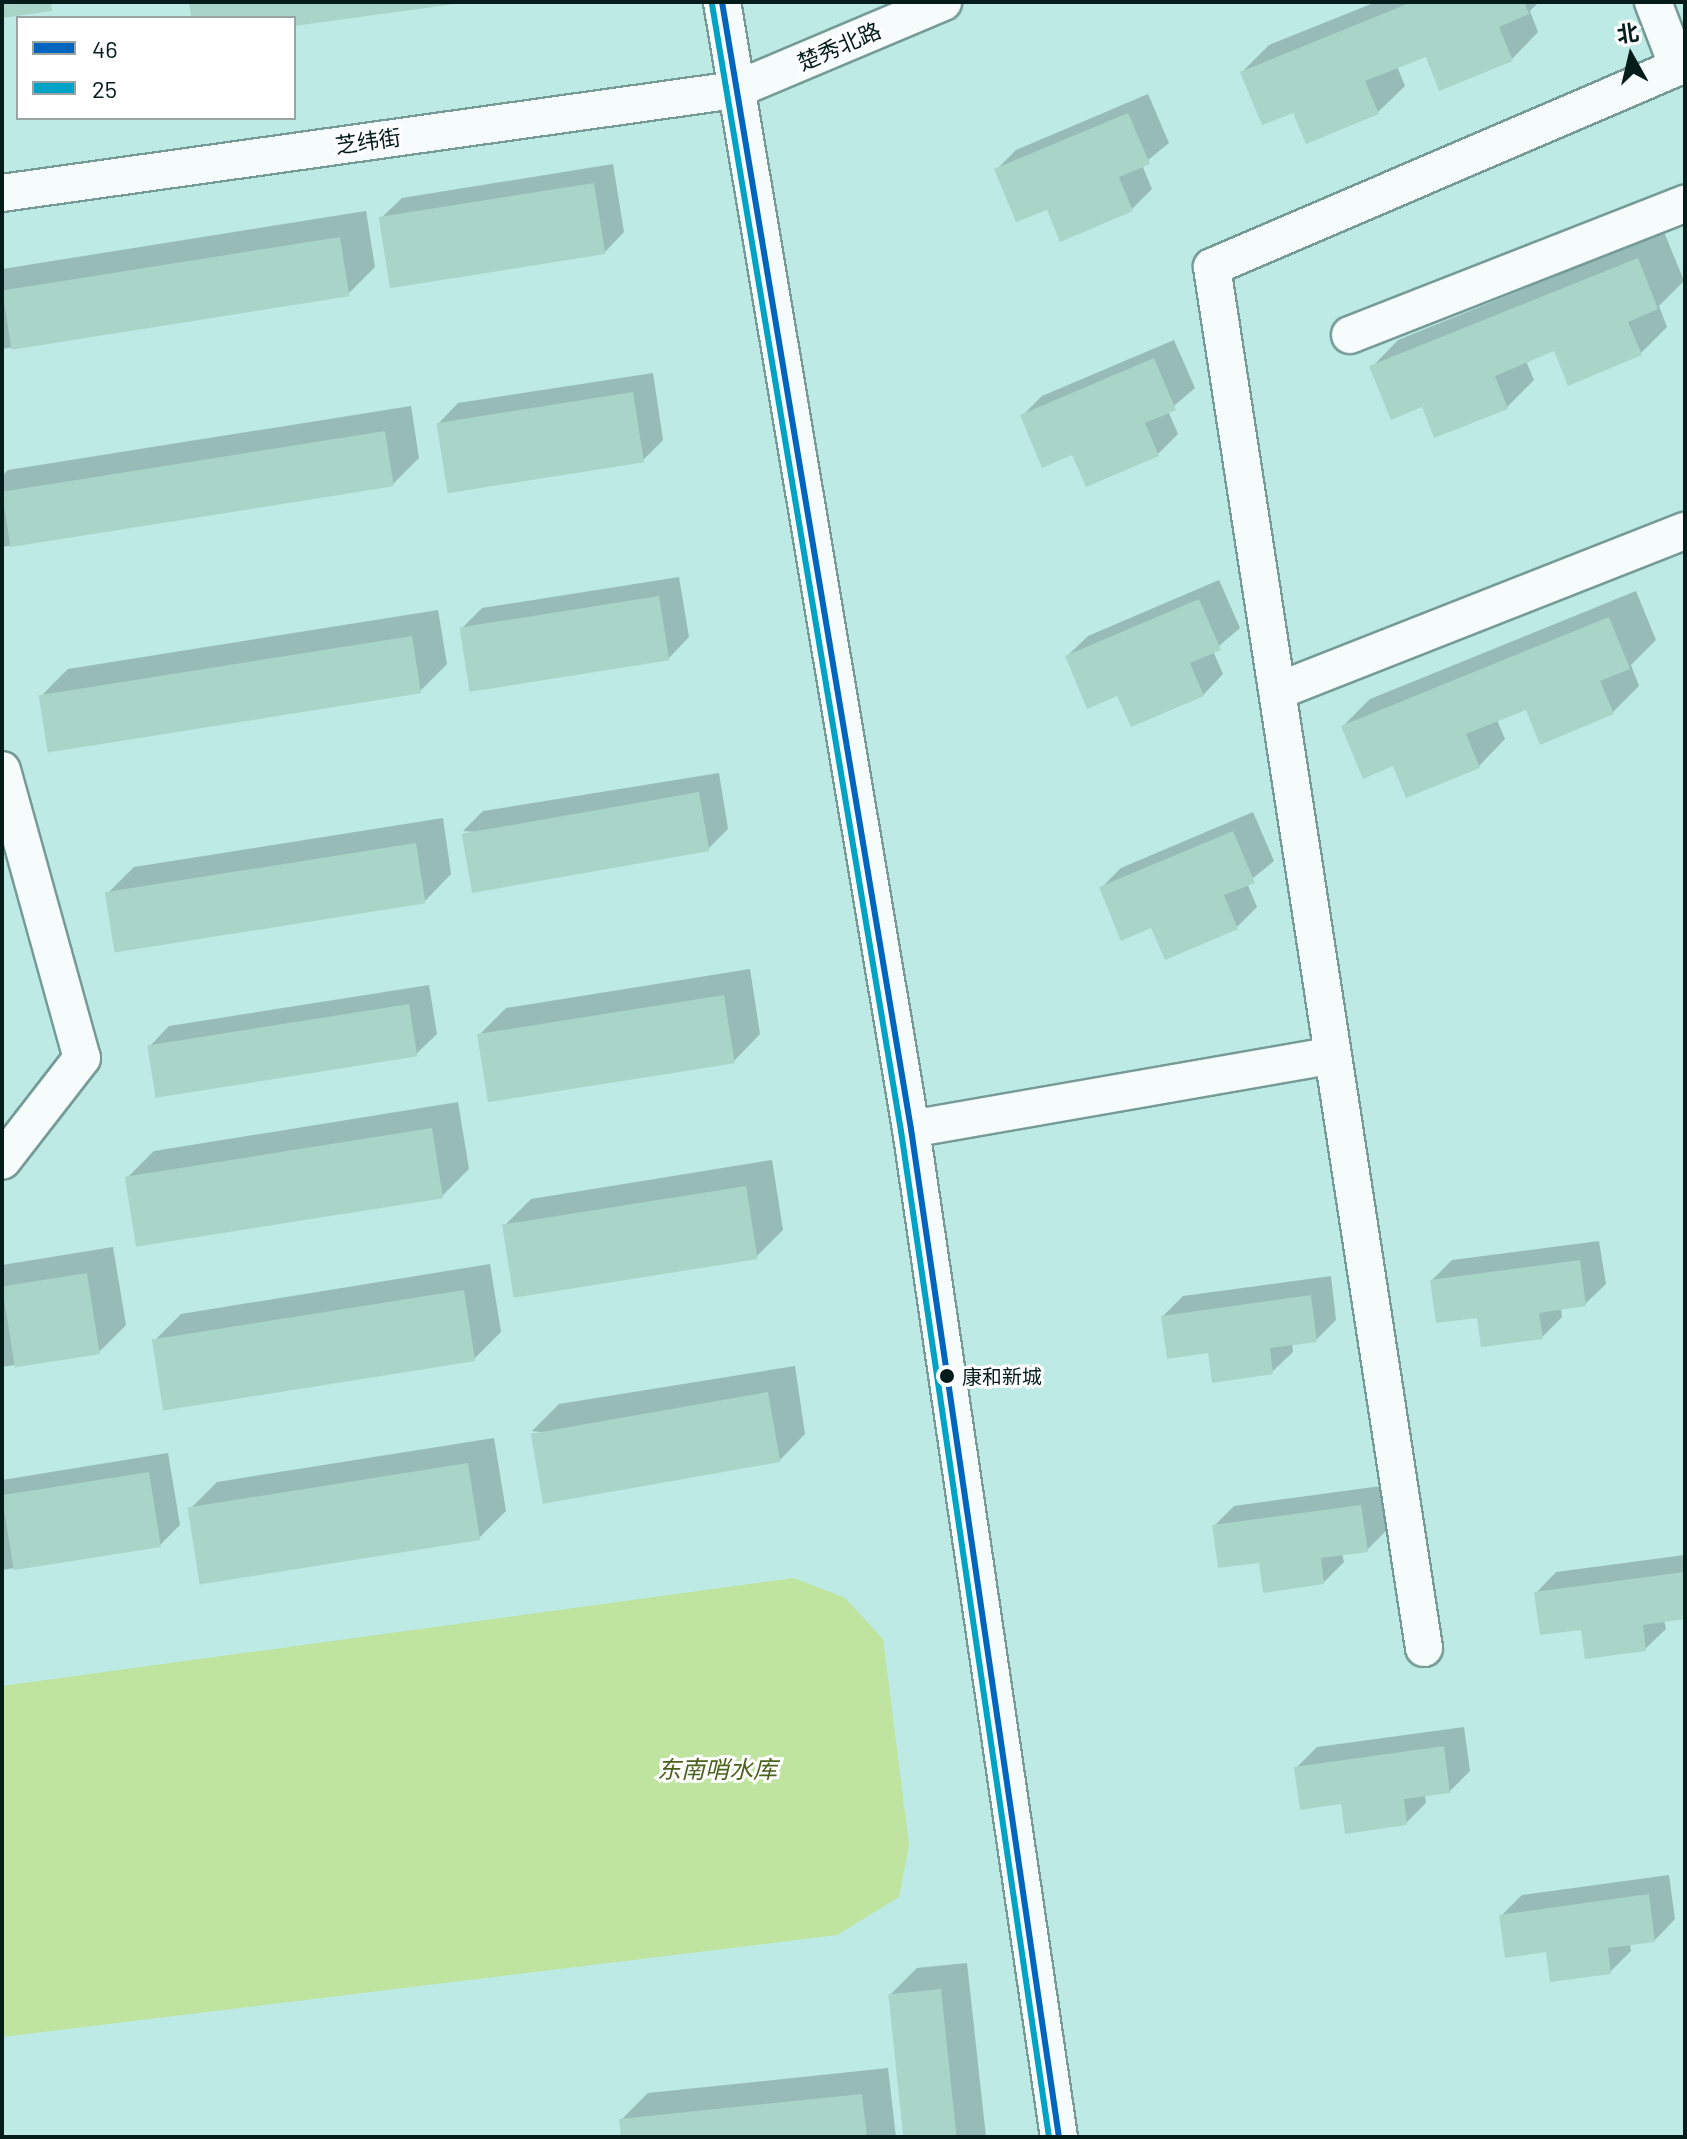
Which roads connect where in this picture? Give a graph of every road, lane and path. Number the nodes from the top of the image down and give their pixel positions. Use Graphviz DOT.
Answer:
graph roads {
  1 [pos="722,2"];
  2 [pos="943,2"];
  3 [pos="1653,2"];
  4 [pos="1681,65"];
  5 [pos="735,90"];
  6 [pos="2,193"];
  7 [pos="1685,204"];
  8 [pos="1350,335"];
  9 [pos="1685,531"];
  10 [pos="1278,691"];
  11 [pos="2,770"];
  12 [pos="1333,1055"];
  13 [pos="911,1129"];
  14 [pos="2,1161"];
  15 [pos="1424,1648"];
  16 [pos="1059,2137"];
  1 -- 5 [label="street"];
  2 -- 5 [label="street, 楚秀北路"];
  3 -- 4 [label="street"];
  4 -- 10 [label="street"];
  5 -- 6 [label="street, 芝纬街"];
  5 -- 13 [label="street"];
  7 -- 8 [label="street"];
  9 -- 10 [label="street"];
  10 -- 12 [label="street"];
  11 -- 14 [label="street"];
  12 -- 13 [label="street"];
  12 -- 15 [label="street"];
  13 -- 16 [label="street"];
}
